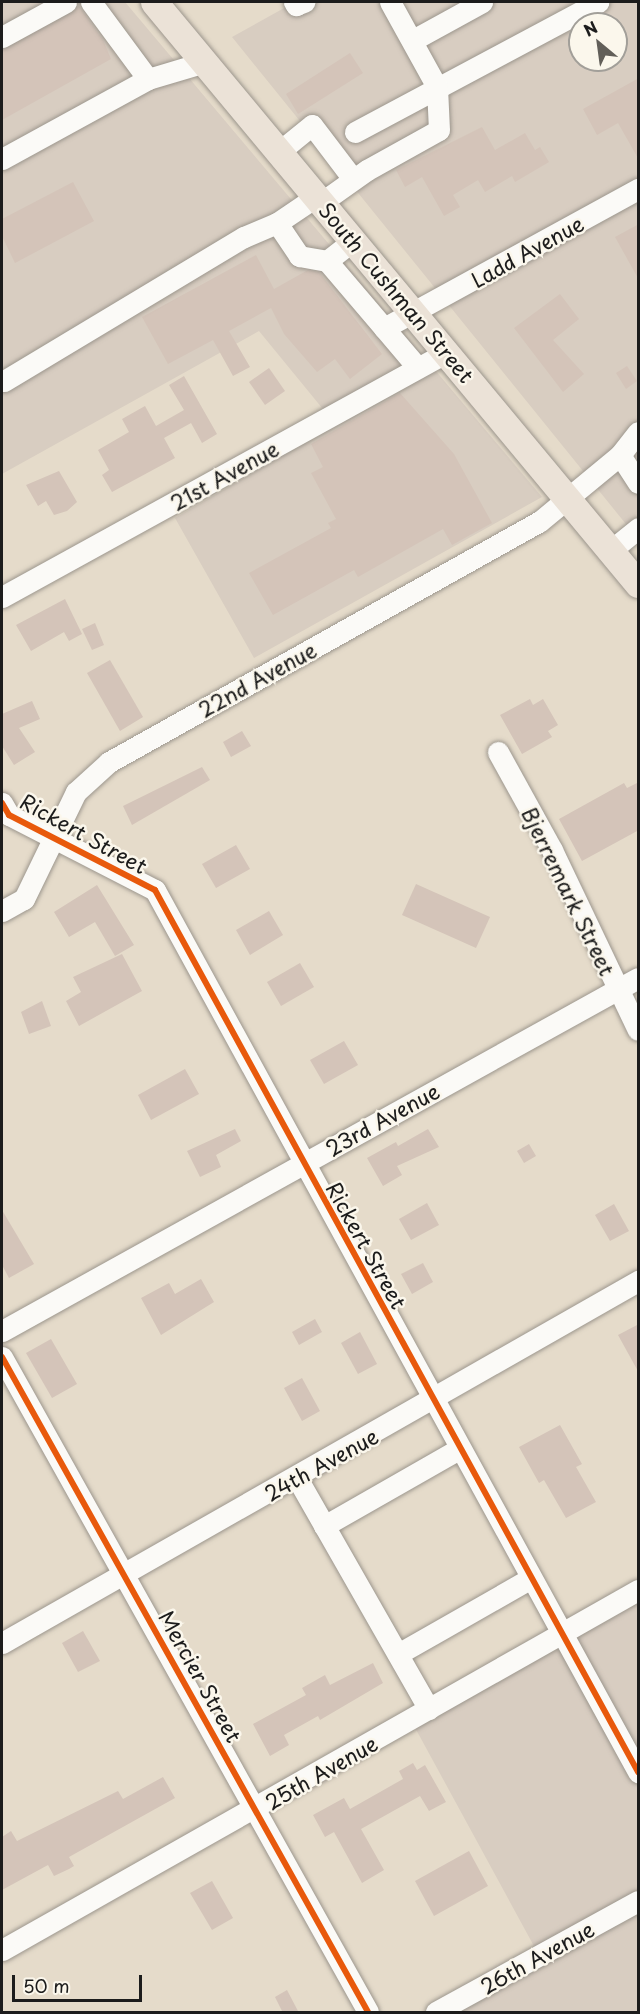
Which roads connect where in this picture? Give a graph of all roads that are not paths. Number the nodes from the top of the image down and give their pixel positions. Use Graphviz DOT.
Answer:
graph roads {
  1 [pos="66,2"];
  2 [pos="91,2"];
  3 [pos="154,2"];
  4 [pos="294,2"];
  5 [pos="304,2"];
  6 [pos="390,2"];
  7 [pos="482,2"];
  8 [pos="598,2"];
  9 [pos="3,33"];
  10 [pos="412,40"];
  11 [pos="205,62"];
  12 [pos="147,79"];
  13 [pos="437,87"];
  14 [pos="355,132"];
  15 [pos="280,151"];
  16 [pos="2,159"];
  17 [pos="353,179"];
  18 [pos="639,189"];
  19 [pos="320,199"];
  20 [pos="277,223"];
  21 [pos="354,240"];
  22 [pos="327,261"];
  23 [pos="416,313"];
  24 [pos="384,328"];
  25 [pos="447,352"];
  26 [pos="418,368"];
  27 [pos="4,381"];
  28 [pos="639,432"];
  29 [pos="620,455"];
  30 [pos="639,483"];
  31 [pos="567,499"];
  32 [pos="639,528"];
  33 [pos="610,551"];
  34 [pos="639,584"];
  35 [pos="2,597"];
  36 [pos="498,752"];
  37 [pos="2,803"];
  38 [pos="52,839"];
  39 [pos="2,911"];
  40 [pos="639,978"];
  41 [pos="617,990"];
  42 [pos="637,1023"];
  43 [pos="302,1163"];
  44 [pos="639,1281"];
  45 [pos="2,1331"];
  46 [pos="2,1357"];
  47 [pos="435,1400"];
  48 [pos="459,1449"];
  49 [pos="297,1478"];
  50 [pos="324,1526"];
  51 [pos="125,1574"];
  52 [pos="531,1578"];
  53 [pos="639,1590"];
  54 [pos="562,1632"];
  55 [pos="2,1643"];
  56 [pos="398,1653"];
  57 [pos="429,1709"];
  58 [pos="639,1772"];
  59 [pos="256,1810"];
  60 [pos="639,1901"];
  61 [pos="2,1950"];
  62 [pos="368,2013"];
  63 [pos="436,2013"];
  1 -- 9 [label="street"];
  2 -- 12 [label="street"];
  3 -- 11 [label="main road, South Cushman Street"];
  4 -- 5 [label="street"];
  6 -- 10 [label="street"];
  7 -- 10 [label="street"];
  8 -- 13 [label="street"];
  10 -- 13 [label="street"];
  11 -- 12 [label="street"];
  11 -- 15 [label="main road, South Cushman Street"];
  12 -- 16 [label="street"];
  13 -- 14 [label="street"];
  13 -- 17 [label="street"];
  15 -- 17 [label="street"];
  15 -- 19 [label="main road, South Cushman Street"];
  17 -- 19 [label="street"];
  18 -- 23 [label="street, Ladd Avenue"];
  19 -- 20 [label="street"];
  19 -- 21 [label="main road, South Cushman Street"];
  20 -- 22 [label="street"];
  20 -- 27 [label="street"];
  21 -- 22 [label="street"];
  21 -- 23 [label="main road, South Cushman Street"];
  22 -- 24 [label="street"];
  23 -- 24 [label="street, Ladd Avenue"];
  23 -- 25 [label="main road, South Cushman Street"];
  24 -- 26 [label="street"];
  25 -- 26 [label="street, 21st Avenue"];
  25 -- 31 [label="main road, South Cushman Street"];
  26 -- 35 [label="street, 21st Avenue"];
  28 -- 29 [label="street, 22nd Avenue"];
  29 -- 30 [label="street"];
  29 -- 31 [label="street, 22nd Avenue"];
  31 -- 33 [label="main road, South Cushman Street"];
  31 -- 38 [label="street, 22nd Avenue"];
  32 -- 33 [label="street"];
  33 -- 34 [label="main road, South Cushman Street"];
  36 -- 41 [label="street, Bjerremark Street"];
  37 -- 38 [label="street, Rickert Street"];
  38 -- 39 [label="street, 22nd Avenue"];
  38 -- 43 [label="street, Rickert Street"];
  40 -- 41 [label="street, 23rd Avenue"];
  41 -- 42 [label="street, Bjerremark Street"];
  41 -- 43 [label="street, 23rd Avenue"];
  43 -- 45 [label="street, 23rd Avenue"];
  43 -- 47 [label="street, Rickert Street"];
  44 -- 47 [label="street, 24th Avenue"];
  46 -- 51 [label="street, Mercier Street"];
  47 -- 48 [label="street, Rickert Street"];
  47 -- 49 [label="street, 24th Avenue"];
  48 -- 50 [label="street"];
  48 -- 52 [label="street, Rickert Street"];
  49 -- 50 [label="street"];
  49 -- 51 [label="street, 24th Avenue"];
  50 -- 56 [label="street"];
  51 -- 55 [label="street, 24th Avenue"];
  51 -- 59 [label="street, Mercier Street"];
  52 -- 54 [label="street, Rickert Street"];
  52 -- 56 [label="street"];
  53 -- 54 [label="street, 25th Avenue"];
  54 -- 57 [label="street, 25th Avenue"];
  54 -- 58 [label="street, Rickert Street"];
  56 -- 57 [label="street"];
  57 -- 59 [label="street, 25th Avenue"];
  59 -- 61 [label="street, 25th Avenue"];
  59 -- 62 [label="street, Mercier Street"];
  60 -- 63 [label="street, 26th Avenue"];
}
